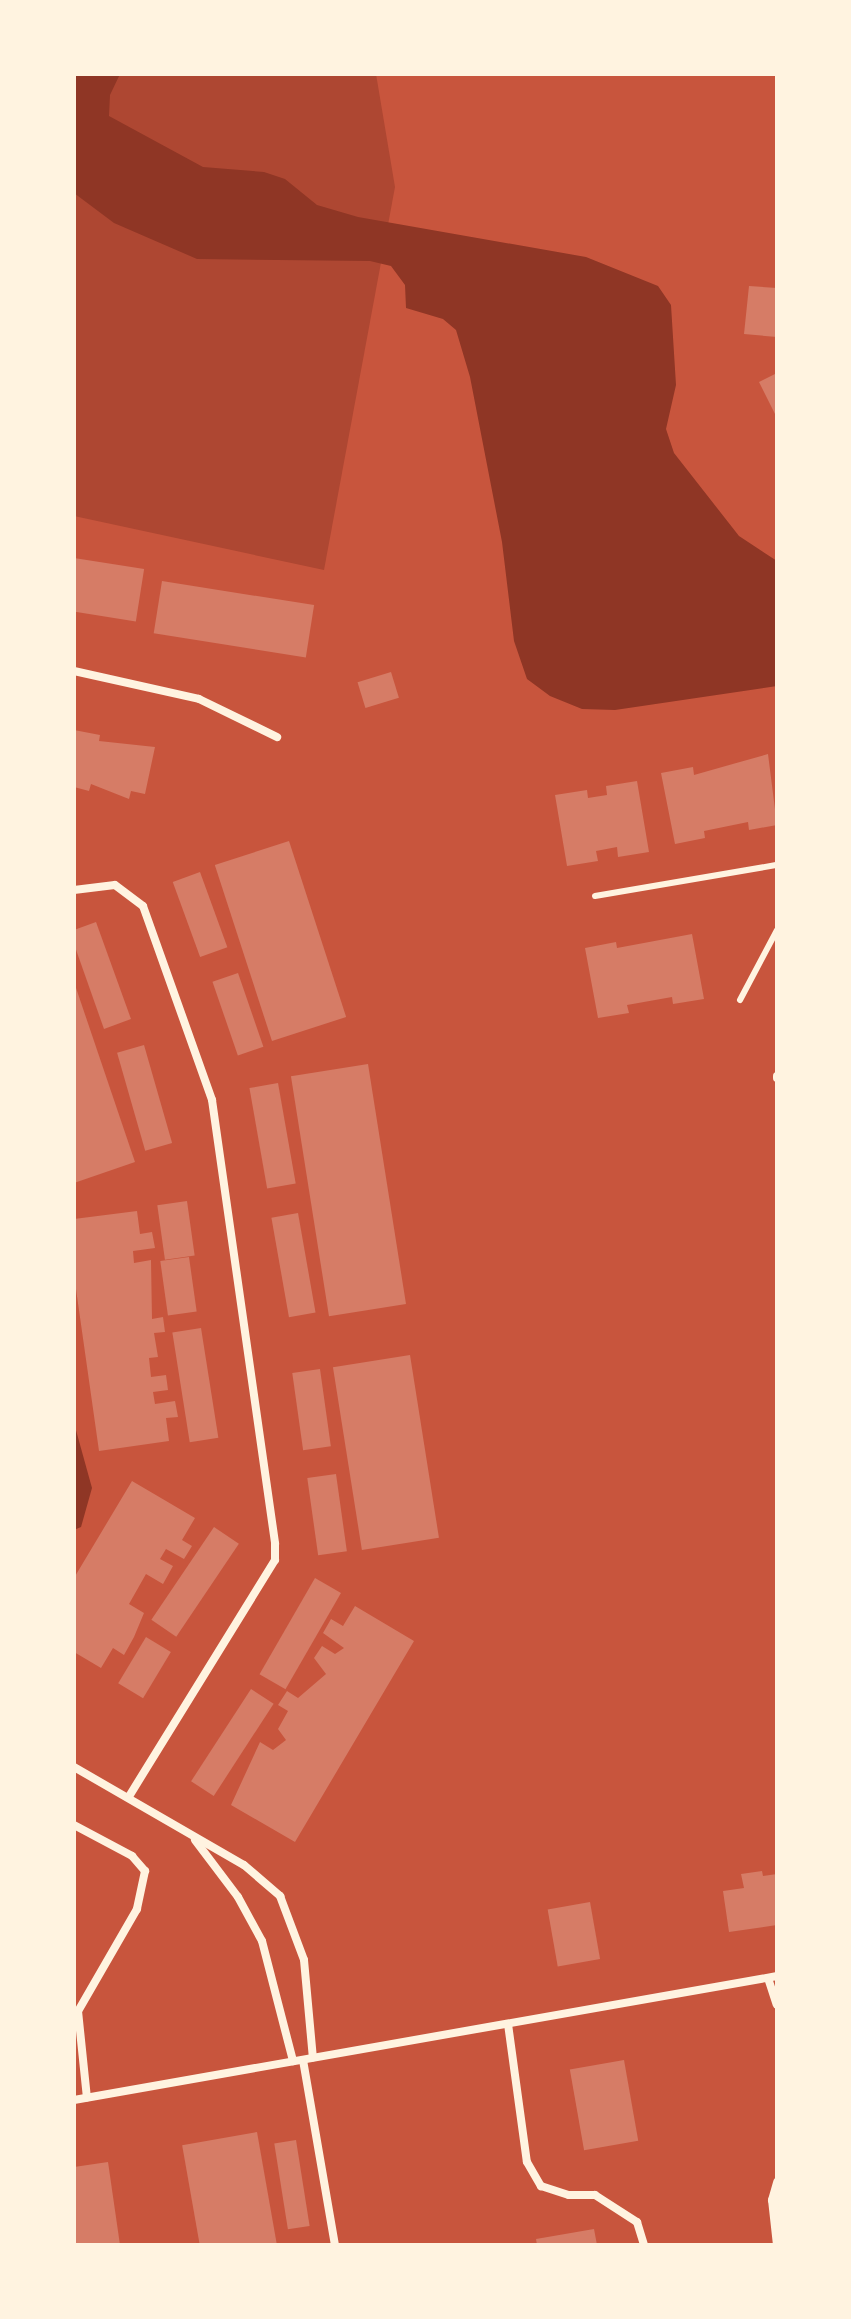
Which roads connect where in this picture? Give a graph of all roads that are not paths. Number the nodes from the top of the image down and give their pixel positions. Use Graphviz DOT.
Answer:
graph roads {
  1 [pos="74,671"];
  2 [pos="277,737"];
  3 [pos="777,865"];
  4 [pos="74,890"];
  5 [pos="595,896"];
  6 [pos="777,930"];
  7 [pos="740,1000"];
  8 [pos="74,1767"];
  9 [pos="129,1796"];
  10 [pos="74,1825"];
  11 [pos="189,1833"];
  12 [pos="772,1977"];
  13 [pos="777,2005"];
  14 [pos="508,2024"];
  15 [pos="313,2058"];
  16 [pos="298,2060"];
  17 [pos="87,2098"];
  18 [pos="74,2100"];
  19 [pos="777,2182"];
  20 [pos="335,2245"];
  21 [pos="644,2245"];
  22 [pos="777,2245"];
  1 -- 2 [label="street"];
  3 -- 5 [label="lane"];
  4 -- 9 [label="street"];
  6 -- 7 [label="lane"];
  8 -- 9 [label="street"];
  9 -- 11 [label="street"];
  10 -- 17 [label="street"];
  11 -- 15 [label="street"];
  11 -- 16 [label="street"];
  12 -- 13 [label="street"];
  12 -- 14 [label="street"];
  14 -- 15 [label="street"];
  14 -- 21 [label="street"];
  15 -- 16 [label="street"];
  16 -- 17 [label="street"];
  16 -- 20 [label="street"];
  17 -- 18 [label="street"];
  19 -- 22 [label="street"];
}
